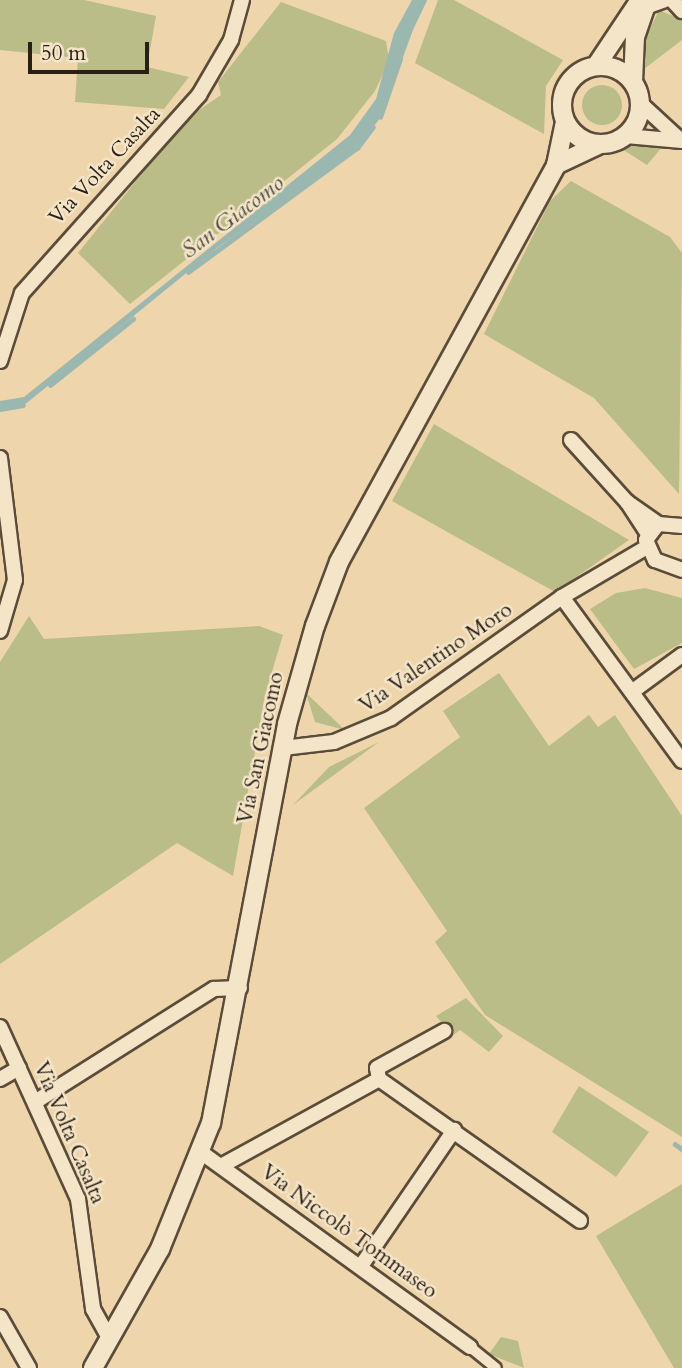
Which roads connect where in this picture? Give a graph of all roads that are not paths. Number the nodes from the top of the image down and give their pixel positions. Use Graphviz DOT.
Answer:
graph roads {
  1 [pos="242,0"];
  2 [pos="665,0"];
  3 [pos="672,0"];
  4 [pos="645,2"];
  5 [pos="682,11"];
  6 [pos="596,66"];
  7 [pos="633,82"];
  8 [pos="640,103"];
  9 [pos="565,122"];
  10 [pos="626,136"];
  11 [pos="682,141"];
  12 [pos="598,145"];
  13 [pos="556,165"];
  14 [pos="0,361"];
  15 [pos="571,440"];
  16 [pos="0,457"];
  17 [pos="664,528"];
  18 [pos="655,560"];
  19 [pos="678,565"];
  20 [pos="603,575"];
  21 [pos="562,597"];
  22 [pos="0,631"];
  23 [pos="682,655"];
  24 [pos="633,691"];
  25 [pos="283,748"];
  26 [pos="682,761"];
  27 [pos="240,988"];
  28 [pos="0,1027"];
  29 [pos="444,1031"];
  30 [pos="19,1068"];
  31 [pos="0,1079"];
  32 [pos="379,1079"];
  33 [pos="35,1102"];
  34 [pos="454,1130"];
  35 [pos="202,1153"];
  36 [pos="221,1166"];
  37 [pos="580,1221"];
  38 [pos="361,1266"];
  39 [pos="0,1317"];
  40 [pos="109,1338"];
  41 [pos="470,1347"];
  42 [pos="29,1368"];
  43 [pos="93,1368"];
  44 [pos="496,1368"];
  1 -- 14 [label="street, Via Volta Casalta"];
  2 -- 4 [label="street"];
  3 -- 5 [label="street"];
  4 -- 6 [label="street"];
  4 -- 7 [label="street"];
  6 -- 7 [label="street"];
  6 -- 9 [label="street"];
  7 -- 8 [label="street"];
  8 -- 10 [label="street"];
  8 -- 11 [label="street"];
  9 -- 12 [label="street"];
  9 -- 13 [label="street, Via San Giacomo"];
  10 -- 11 [label="street"];
  10 -- 12 [label="street"];
  12 -- 13 [label="street"];
  13 -- 25 [label="street, Via San Giacomo"];
  15 -- 17 [label="street"];
  16 -- 22 [label="street"];
  17 -- 18 [label="street"];
  17 -- 20 [label="street, Via Valentino Moro"];
  18 -- 19 [label="street"];
  18 -- 20 [label="street, Via Valentino Moro"];
  20 -- 21 [label="street, Via Valentino Moro"];
  21 -- 24 [label="street"];
  21 -- 25 [label="street, Via Valentino Moro"];
  23 -- 24 [label="street"];
  24 -- 26 [label="street"];
  25 -- 27 [label="street, Via San Giacomo"];
  27 -- 33 [label="street"];
  27 -- 35 [label="street, Via San Giacomo"];
  28 -- 30 [label="street, Via Volta Casalta"];
  29 -- 32 [label="street"];
  30 -- 31 [label="street"];
  30 -- 33 [label="street, Via Volta Casalta"];
  32 -- 34 [label="street"];
  32 -- 36 [label="street"];
  33 -- 40 [label="street, Via Volta Casalta"];
  34 -- 37 [label="street"];
  34 -- 38 [label="street"];
  35 -- 36 [label="street, Via Niccolò Tommaseo"];
  35 -- 40 [label="street, Via San Giacomo"];
  36 -- 38 [label="street, Via Niccolò Tommaseo"];
  38 -- 41 [label="street, Via Niccolò Tommaseo"];
  39 -- 42 [label="street"];
  40 -- 43 [label="street, Via San Giacomo"];
  41 -- 44 [label="street"];
}
